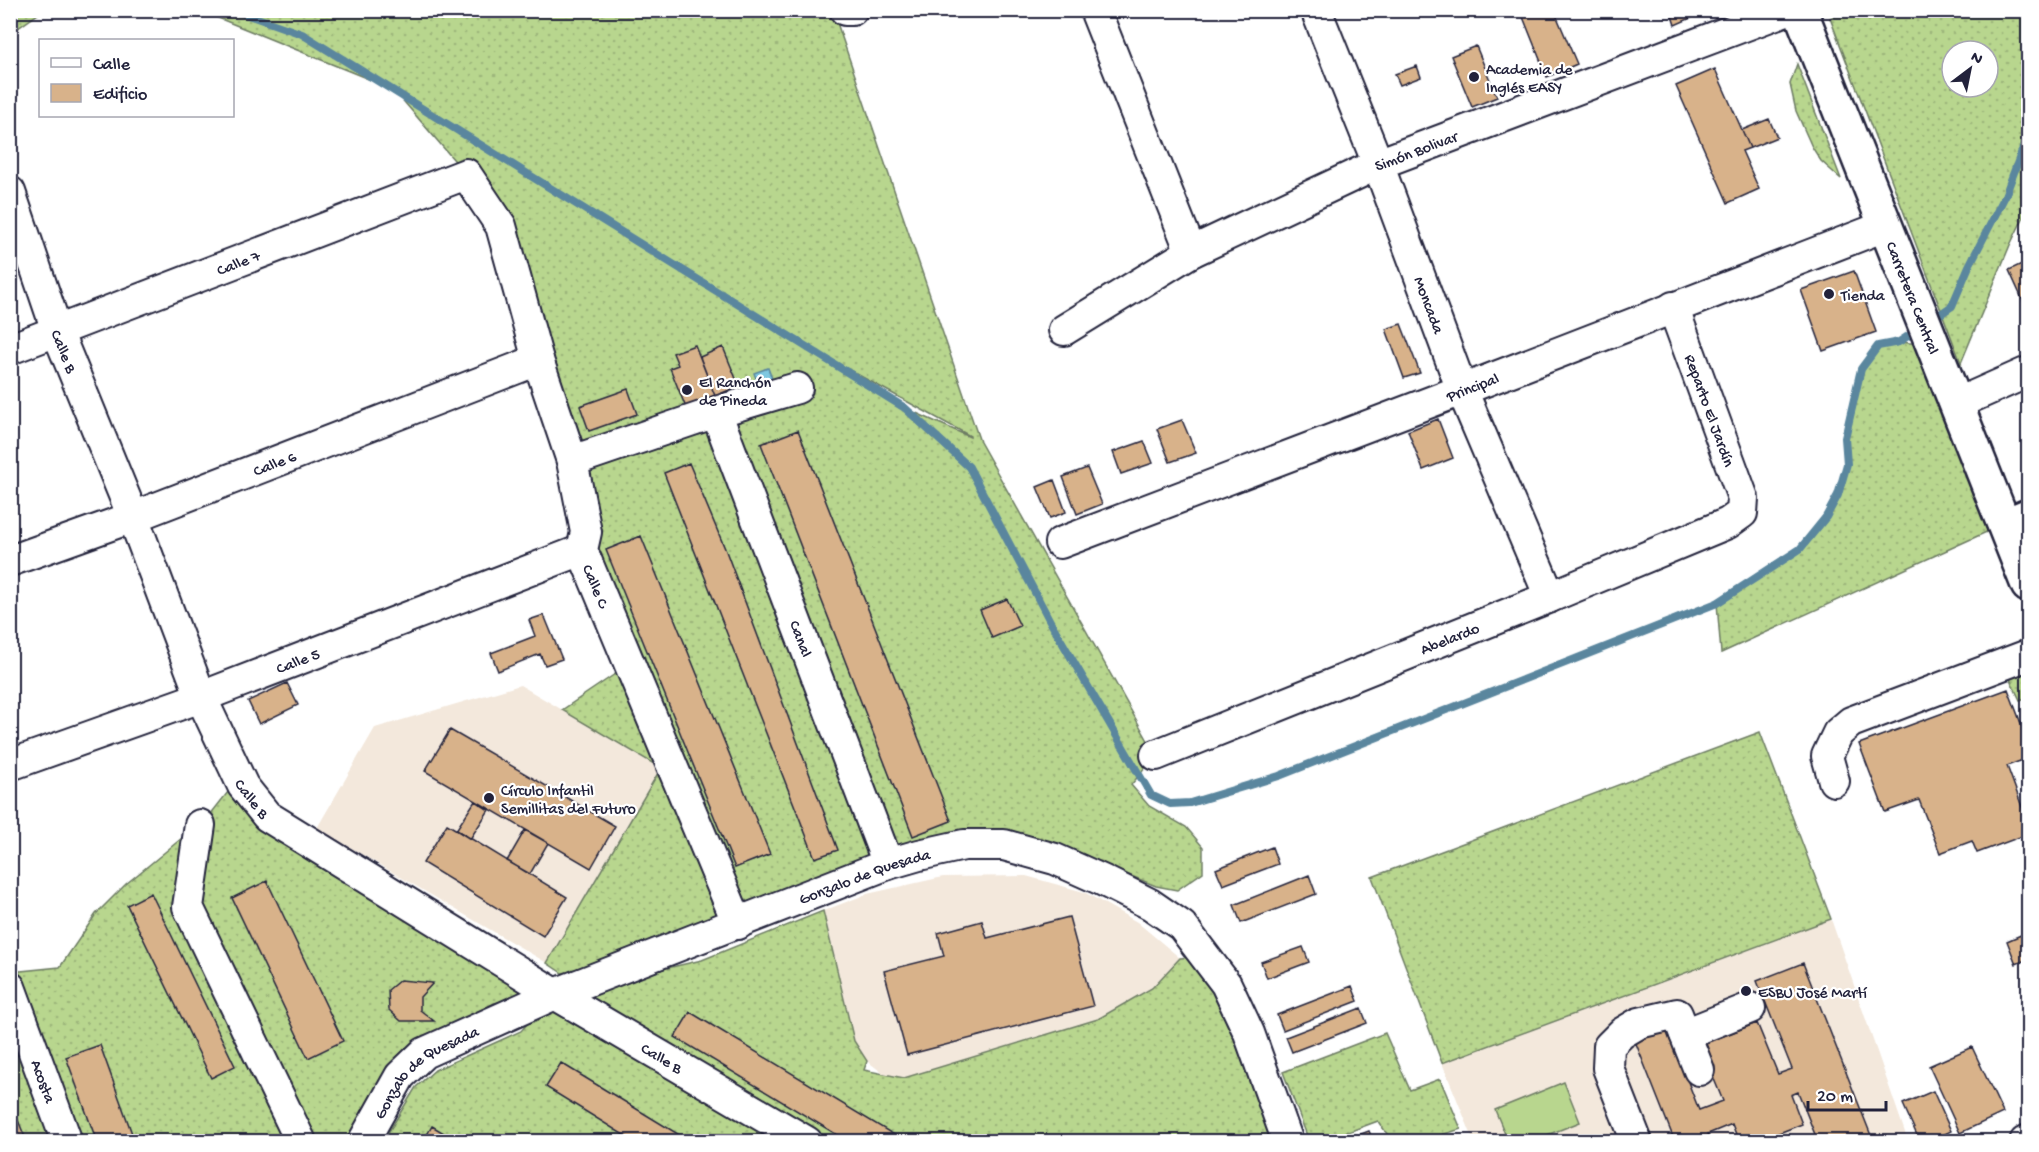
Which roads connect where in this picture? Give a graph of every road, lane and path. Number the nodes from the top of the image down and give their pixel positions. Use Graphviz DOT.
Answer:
graph roads {
  1 [pos="852,10"];
  2 [pos="1095,10"];
  3 [pos="1316,10"];
  4 [pos="1786,10"];
  5 [pos="1800,10"];
  6 [pos="846,11"];
  7 [pos="1378,164"];
  8 [pos="466,174"];
  9 [pos="10,192"];
  10 [pos="1884,226"];
  11 [pos="1191,252"];
  12 [pos="1673,307"];
  13 [pos="1064,330"];
  14 [pos="57,331"];
  15 [pos="10,349"];
  16 [pos="538,360"];
  17 [pos="2028,372"];
  18 [pos="797,388"];
  19 [pos="1462,390"];
  20 [pos="1956,404"];
  21 [pos="716,412"];
  22 [pos="572,461"];
  23 [pos="1742,513"];
  24 [pos="133,517"];
  25 [pos="2016,519"];
  26 [pos="1060,543"];
  27 [pos="582,550"];
  28 [pos="10,561"];
  29 [pos="2028,585"];
  30 [pos="1550,597"];
  31 [pos="2028,655"];
  32 [pos="201,696"];
  33 [pos="1156,755"];
  34 [pos="10,765"];
  35 [pos="1834,781"];
  36 [pos="200,825"];
  37 [pos="888,864"];
  38 [pos="738,924"];
  39 [pos="10,987"];
  40 [pos="555,994"];
  41 [pos="1750,1008"];
  42 [pos="1685,1034"];
  43 [pos="1699,1070"];
  44 [pos="67,1142"];
  45 [pos="301,1142"];
  46 [pos="363,1142"];
  47 [pos="807,1142"];
  48 [pos="1288,1142"];
  49 [pos="1637,1142"];
  1 -- 6 [label="street"];
  2 -- 11 [label="street"];
  3 -- 7 [label="street, Moncada"];
  4 -- 7 [label="street, Simón Bolivar"];
  5 -- 10 [label="highway, Carretera Central"];
  7 -- 11 [label="street, Simón Bolivar"];
  7 -- 19 [label="street, Moncada"];
  8 -- 14 [label="street, Calle 7"];
  8 -- 16 [label="street, Calle C"];
  9 -- 14 [label="street, Calle B"];
  10 -- 12 [label="street, Principal"];
  10 -- 20 [label="highway, Carretera Central"];
  11 -- 13 [label="street, Simón Bolivar"];
  12 -- 19 [label="street, Principal"];
  12 -- 23 [label="street, Reparto El Jardín"];
  14 -- 15 [label="street, Calle 7"];
  14 -- 24 [label="street, Calle B"];
  16 -- 22 [label="street, Calle C"];
  16 -- 24 [label="street, Calle 6"];
  17 -- 20 [label="street"];
  18 -- 21 [label="street"];
  19 -- 26 [label="street, Principal"];
  19 -- 30 [label="street, Moncada"];
  20 -- 25 [label="highway, Carretera Central"];
  21 -- 22 [label="street"];
  21 -- 37 [label="street, Canal"];
  22 -- 27 [label="street, Calle C"];
  23 -- 30 [label="street, Abelardo"];
  24 -- 28 [label="street, Calle 6"];
  24 -- 32 [label="street, Calle B"];
  25 -- 29 [label="highway, Carretera Central"];
  27 -- 32 [label="street, Calle 5"];
  27 -- 38 [label="street, Calle C"];
  30 -- 33 [label="street, Abelardo"];
  31 -- 35 [label="street"];
  32 -- 34 [label="street, Calle 5"];
  32 -- 40 [label="street, Calle B"];
  36 -- 45 [label="street"];
  37 -- 38 [label="street, Gonzalo de Quesada"];
  37 -- 48 [label="street, Gonzalo de Quesada"];
  38 -- 40 [label="street, Gonzalo de Quesada"];
  39 -- 44 [label="street, Acosta"];
  40 -- 46 [label="street, Gonzalo de Quesada"];
  40 -- 47 [label="street, Calle B"];
  41 -- 42 [label="street"];
  42 -- 43 [label="street"];
  42 -- 49 [label="street"];
}
